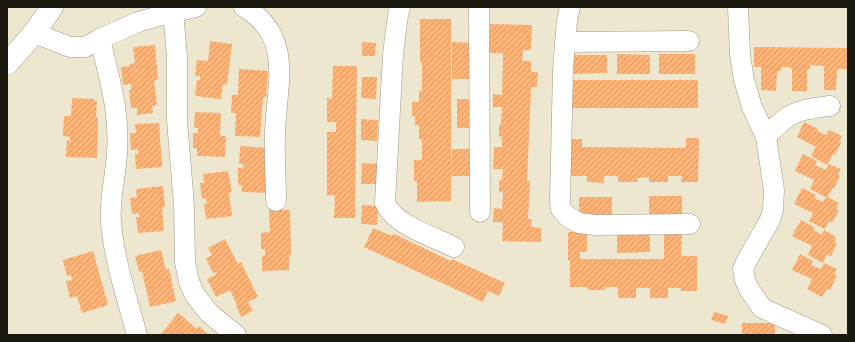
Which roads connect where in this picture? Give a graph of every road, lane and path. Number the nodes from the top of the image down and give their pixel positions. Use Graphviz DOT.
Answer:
graph roads {
  1 [pos="52,7"];
  2 [pos="196,7"];
  3 [pos="244,7"];
  4 [pos="400,7"];
  5 [pos="479,7"];
  6 [pos="570,7"];
  7 [pos="738,7"];
  8 [pos="173,12"];
  9 [pos="34,33"];
  10 [pos="100,38"];
  11 [pos="689,41"];
  12 [pos="565,42"];
  13 [pos="7,64"];
  14 [pos="830,106"];
  15 [pos="766,137"];
  16 [pos="276,201"];
  17 [pos="480,212"];
  18 [pos="690,224"];
  19 [pos="454,247"];
  20 [pos="137,335"];
  21 [pos="236,335"];
  22 [pos="822,335"];
  1 -- 9 [label="street"];
  2 -- 8 [label="street"];
  3 -- 16 [label="street"];
  4 -- 19 [label="street"];
  5 -- 17 [label="street"];
  6 -- 12 [label="street"];
  7 -- 15 [label="street"];
  8 -- 10 [label="street"];
  8 -- 21 [label="street"];
  9 -- 10 [label="street"];
  9 -- 13 [label="street"];
  10 -- 20 [label="street"];
  11 -- 12 [label="street"];
  12 -- 18 [label="street"];
  14 -- 15 [label="street"];
  15 -- 22 [label="street"];
}
